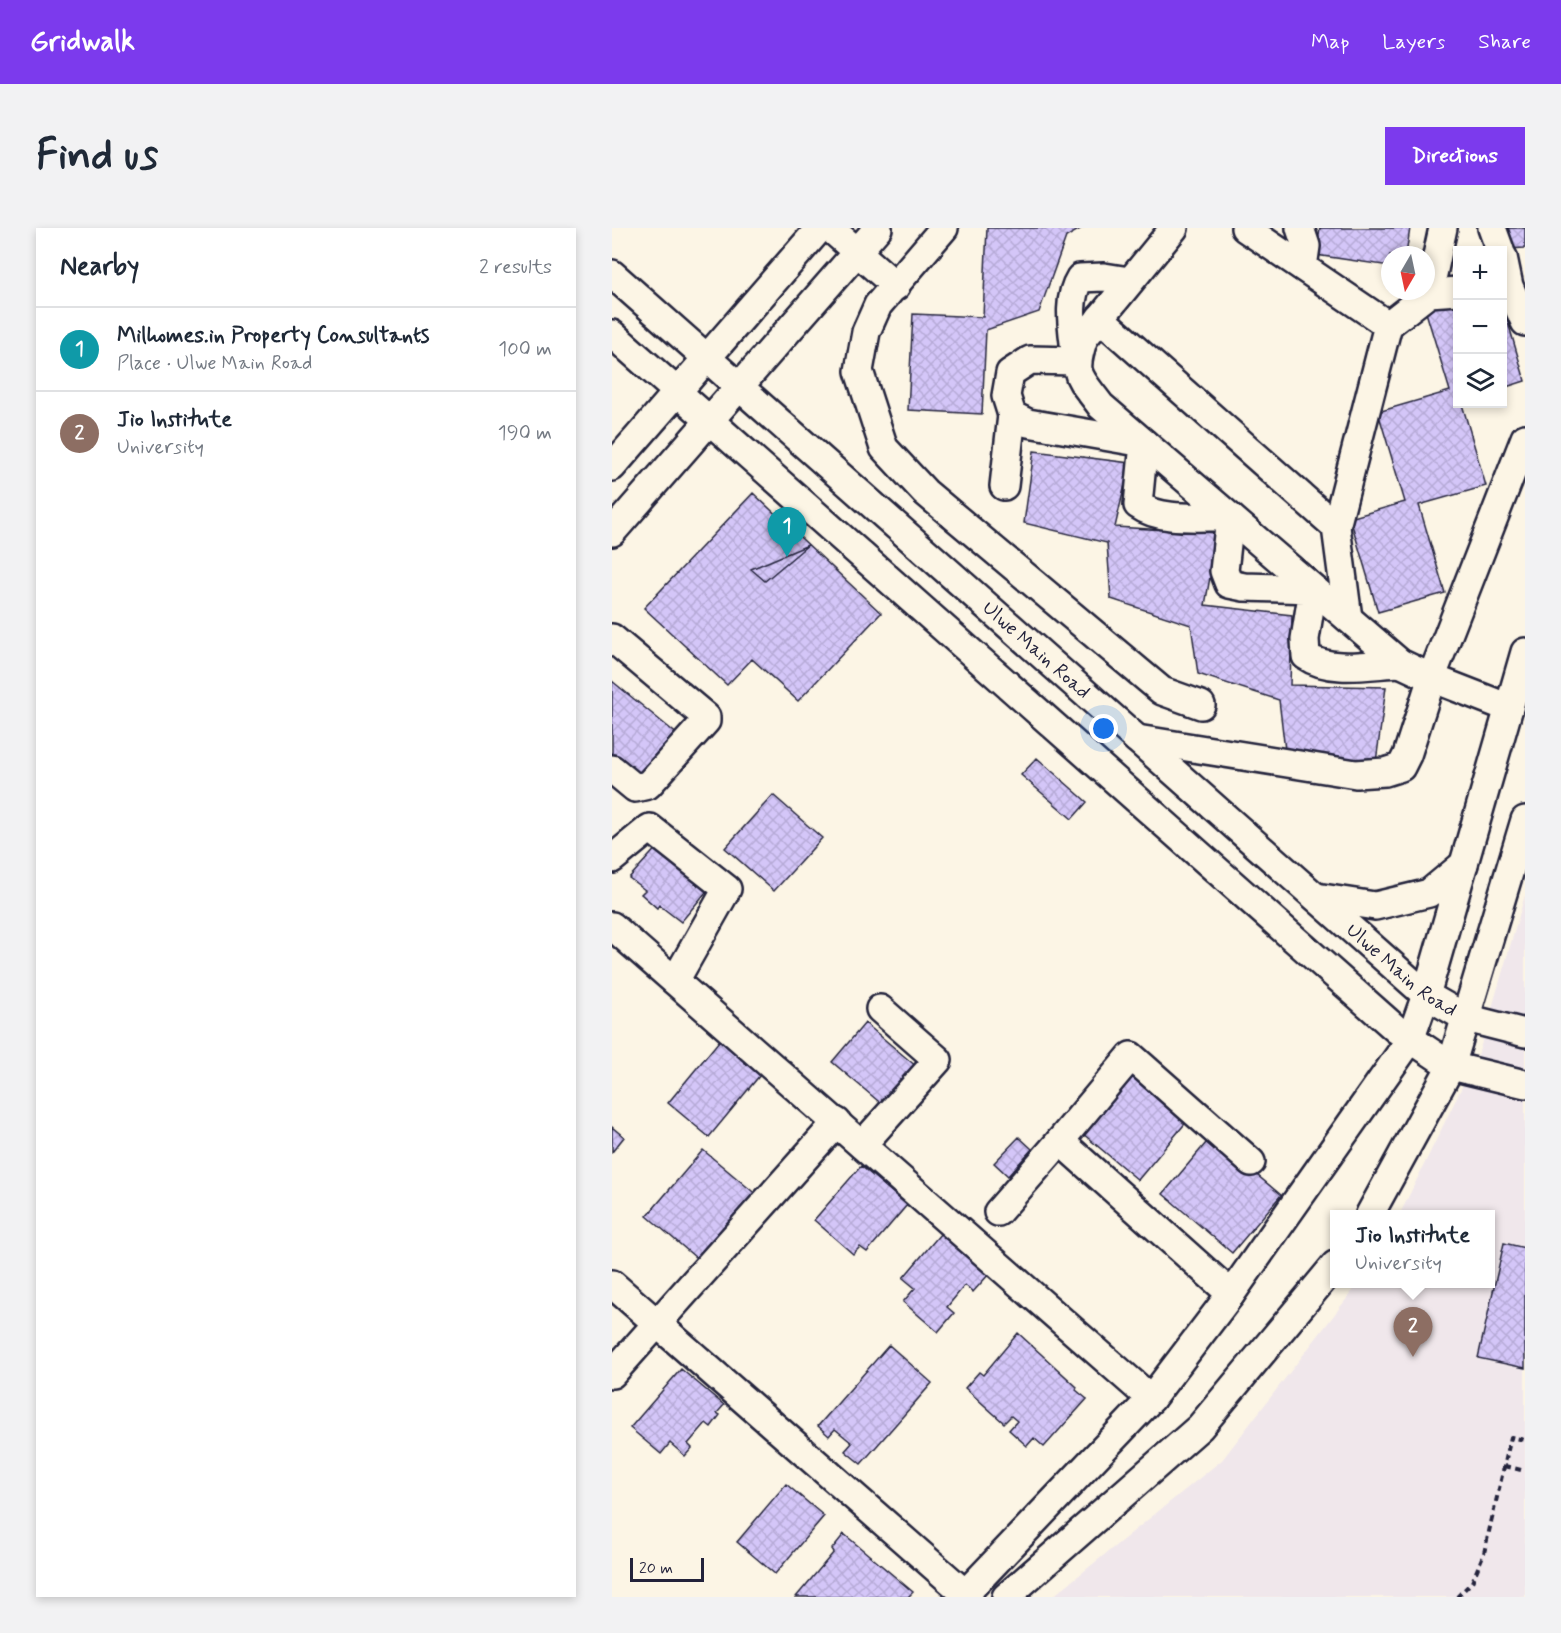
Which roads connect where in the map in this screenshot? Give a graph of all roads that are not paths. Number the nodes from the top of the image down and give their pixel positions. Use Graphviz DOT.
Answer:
graph roads {
  1 [pos="820,228"];
  2 [pos="830,228"];
  3 [pos="878,228"];
  4 [pos="944,228"];
  5 [pos="1245,228"];
  6 [pos="1300,228"];
  7 [pos="1443,228"];
  8 [pos="1492,228"];
  9 [pos="1162,234"];
  10 [pos="1499,246"];
  11 [pos="857,252"];
  12 [pos="1525,255"];
  13 [pos="1507,256"];
  14 [pos="1435,265"];
  15 [pos="1303,267"];
  16 [pos="612,274"];
  17 [pos="1130,281"];
  18 [pos="896,286"];
  19 [pos="1507,288"];
  20 [pos="1453,291"];
  21 [pos="1435,293"];
  22 [pos="1420,300"];
  23 [pos="1100,318"];
  24 [pos="1525,322"];
  25 [pos="1388,325"];
  26 [pos="612,334"];
  27 [pos="708,359"];
  28 [pos="1076,360"];
  29 [pos="740,386"];
  30 [pos="678,393"];
  31 [pos="1012,415"];
  32 [pos="710,421"];
  33 [pos="1525,438"];
  34 [pos="1144,443"];
  35 [pos="612,467"];
  36 [pos="1004,486"];
  37 [pos="1230,517"];
  38 [pos="1336,527"];
  39 [pos="612,532"];
  40 [pos="1313,589"];
  41 [pos="1348,618"];
  42 [pos="612,638"];
  43 [pos="1525,652"];
  44 [pos="1400,663"];
  45 [pos="1432,678"];
  46 [pos="1201,705"];
  47 [pos="1509,708"];
  48 [pos="1137,739"];
  49 [pos="612,769"];
  50 [pos="1525,820"];
  51 [pos="612,859"];
  52 [pos="1464,864"];
  53 [pos="1315,897"];
  54 [pos="612,926"];
  55 [pos="675,981"];
  56 [pos="1426,995"];
  57 [pos="880,1009"];
  58 [pos="1466,1018"];
  59 [pos="1525,1033"];
  60 [pos="1410,1040"];
  61 [pos="1451,1066"];
  62 [pos="1525,1084"];
  63 [pos="837,1122"];
  64 [pos="1060,1141"];
  65 [pos="862,1145"];
  66 [pos="1251,1162"];
  67 [pos="1373,1210"];
  68 [pos="998,1212"];
  69 [pos="1330,1271"];
  70 [pos="612,1284"];
  71 [pos="1231,1294"];
  72 [pos="657,1323"];
  73 [pos="612,1374"];
  74 [pos="1151,1399"];
  75 [pos="966,1596"];
  76 [pos="1006,1597"];
  1 -- 27 [label="street"];
  2 -- 11 [label="street"];
  3 -- 11 [label="street"];
  4 -- 18 [label="street"];
  5 -- 15 [label="street"];
  6 -- 15 [label="street"];
  7 -- 14 [label="street"];
  8 -- 10 [label="street"];
  9 -- 17 [label="street"];
  11 -- 18 [label="street"];
  11 -- 29 [label="street"];
  12 -- 13 [label="street"];
  15 -- 25 [label="street"];
  16 -- 27 [label="street, Ulwe Main Road"];
  17 -- 23 [label="street"];
  17 -- 28 [label="street"];
  18 -- 46 [label="street"];
  19 -- 24 [label="street"];
  20 -- 21 [label="street"];
  22 -- 25 [label="street"];
  23 -- 28 [label="street"];
  23 -- 38 [label="street"];
  25 -- 38 [label="street"];
  26 -- 30 [label="street"];
  27 -- 29 [label="street, Ulwe Main Road"];
  27 -- 30 [label="street"];
  28 -- 31 [label="street"];
  28 -- 34 [label="street"];
  29 -- 32 [label="street"];
  29 -- 48 [label="street, Ulwe Main Road"];
  30 -- 32 [label="street"];
  30 -- 35 [label="street"];
  31 -- 34 [label="street"];
  31 -- 36 [label="street"];
  32 -- 39 [label="street"];
  32 -- 60 [label="street"];
  33 -- 45 [label="street"];
  34 -- 37 [label="street"];
  34 -- 37 [label="street"];
  37 -- 40 [label="street"];
  37 -- 40 [label="street"];
  38 -- 41 [label="street"];
  40 -- 41 [label="street"];
  40 -- 44 [label="street"];
  41 -- 44 [label="street"];
  42 -- 49 [label="street"];
  43 -- 47 [label="street"];
  44 -- 45 [label="street"];
  45 -- 47 [label="street"];
  45 -- 48 [label="street"];
  47 -- 52 [label="street"];
  48 -- 53 [label="street, Ulwe Main Road"];
  50 -- 58 [label="street"];
  51 -- 55 [label="street"];
  52 -- 53 [label="street"];
  52 -- 56 [label="street"];
  53 -- 56 [label="street, Ulwe Main Road"];
  54 -- 55 [label="street"];
  55 -- 63 [label="street"];
  56 -- 58 [label="street, Ulwe Main Road"];
  56 -- 60 [label="street"];
  57 -- 65 [label="street"];
  58 -- 59 [label="street, Ulwe Main Road"];
  58 -- 61 [label="street"];
  60 -- 61 [label="street"];
  60 -- 71 [label="street"];
  61 -- 62 [label="street"];
  61 -- 67 [label="street"];
  63 -- 65 [label="street"];
  63 -- 72 [label="street"];
  64 -- 66 [label="street"];
  64 -- 68 [label="street"];
  64 -- 71 [label="street"];
  65 -- 74 [label="street"];
  69 -- 76 [label="street"];
  70 -- 72 [label="street"];
  71 -- 74 [label="street"];
  72 -- 73 [label="street"];
  72 -- 75 [label="street"];
  74 -- 75 [label="street"];
}
